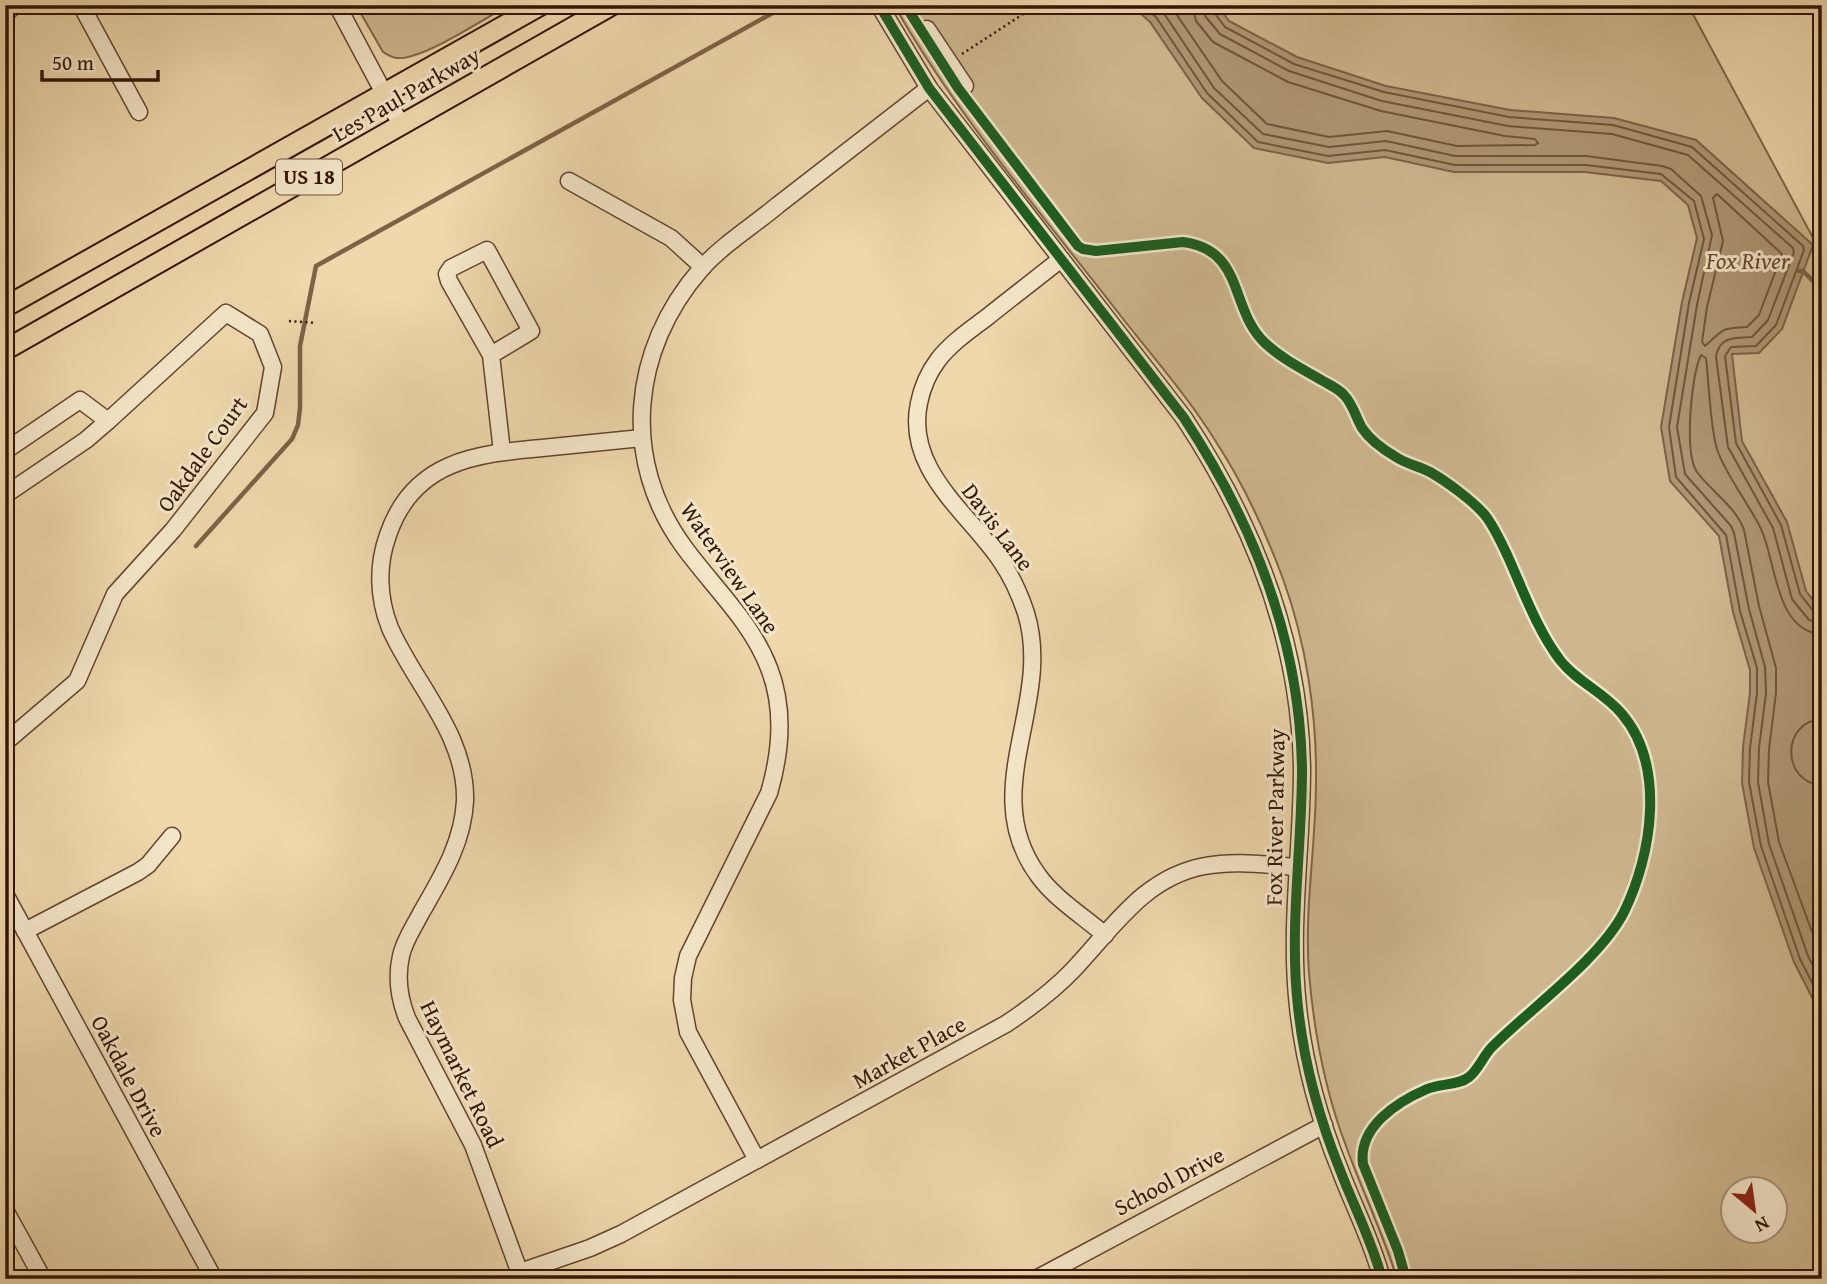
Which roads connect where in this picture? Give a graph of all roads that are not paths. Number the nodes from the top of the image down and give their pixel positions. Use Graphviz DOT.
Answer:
graph roads {
  1 [pos="15,5"];
  2 [pos="81,5"];
  3 [pos="337,5"];
  4 [pos="541,5"];
  5 [pos="612,5"];
  6 [pos="879,5"];
  7 [pos="5,14"];
  8 [pos="927,29"];
  9 [pos="946,59"];
  10 [pos="920,74"];
  11 [pos="965,86"];
  12 [pos="929,88"];
  13 [pos="384,93"];
  14 [pos="139,112"];
  15 [pos="401,125"];
  16 [pos="569,181"];
  17 [pos="1060,259"];
  18 [pos="703,267"];
  19 [pos="9,306"];
  20 [pos="5,350"];
  21 [pos="491,355"];
  22 [pos="108,421"];
  23 [pos="642,438"];
  24 [pos="5,451"];
  25 [pos="502,452"];
  26 [pos="5,495"];
  27 [pos="6,740"];
  28 [pos="172,836"];
  29 [pos="1297,867"];
  30 [pos="5,894"];
  31 [pos="26,932"];
  32 [pos="1105,935"];
  33 [pos="1324,1125"];
  34 [pos="757,1160"];
  35 [pos="5,1210"];
  36 [pos="521,1275"];
  37 [pos="43,1279"];
  38 [pos="214,1279"];
  39 [pos="1036,1279"];
  40 [pos="1382,1279"];
  1 -- 7 [label="street"];
  2 -- 14 [label="street"];
  3 -- 13 [label="street"];
  4 -- 13 [label="main road, Les Paul Parkway / US 18"];
  5 -- 15 [label="main road, Les Paul Parkway / US 18"];
  6 -- 10 [label="street, Fox River Parkway"];
  8 -- 9 [label="street"];
  9 -- 10 [label="street"];
  9 -- 11 [label="street"];
  10 -- 12 [label="street, Fox River Parkway"];
  12 -- 17 [label="street, Fox River Parkway"];
  12 -- 18 [label="street, Waterview Lane"];
  13 -- 15 [label="street"];
  13 -- 19 [label="main road, Les Paul Parkway / US 18"];
  15 -- 20 [label="main road, Les Paul Parkway / US 18"];
  16 -- 18 [label="street"];
  17 -- 29 [label="street, Fox River Parkway"];
  17 -- 32 [label="street, Davis Lane"];
  18 -- 23 [label="street, Waterview Lane"];
  21 -- 21 [label="street"];
  21 -- 25 [label="street"];
  22 -- 24 [label="street"];
  22 -- 26 [label="street"];
  22 -- 27 [label="street, Oakdale Court"];
  23 -- 25 [label="street, Haymarket Road"];
  23 -- 34 [label="street, Waterview Lane"];
  25 -- 36 [label="street, Haymarket Road"];
  28 -- 31 [label="street"];
  29 -- 32 [label="street, Market Place"];
  29 -- 33 [label="street, Fox River Parkway"];
  30 -- 31 [label="street, Oakdale Drive"];
  31 -- 38 [label="street, Oakdale Drive"];
  32 -- 34 [label="street, Market Place"];
  33 -- 39 [label="street, School Drive"];
  33 -- 40 [label="street, Fox River Parkway"];
  34 -- 36 [label="street, Market Place"];
  35 -- 37 [label="street"];
}
